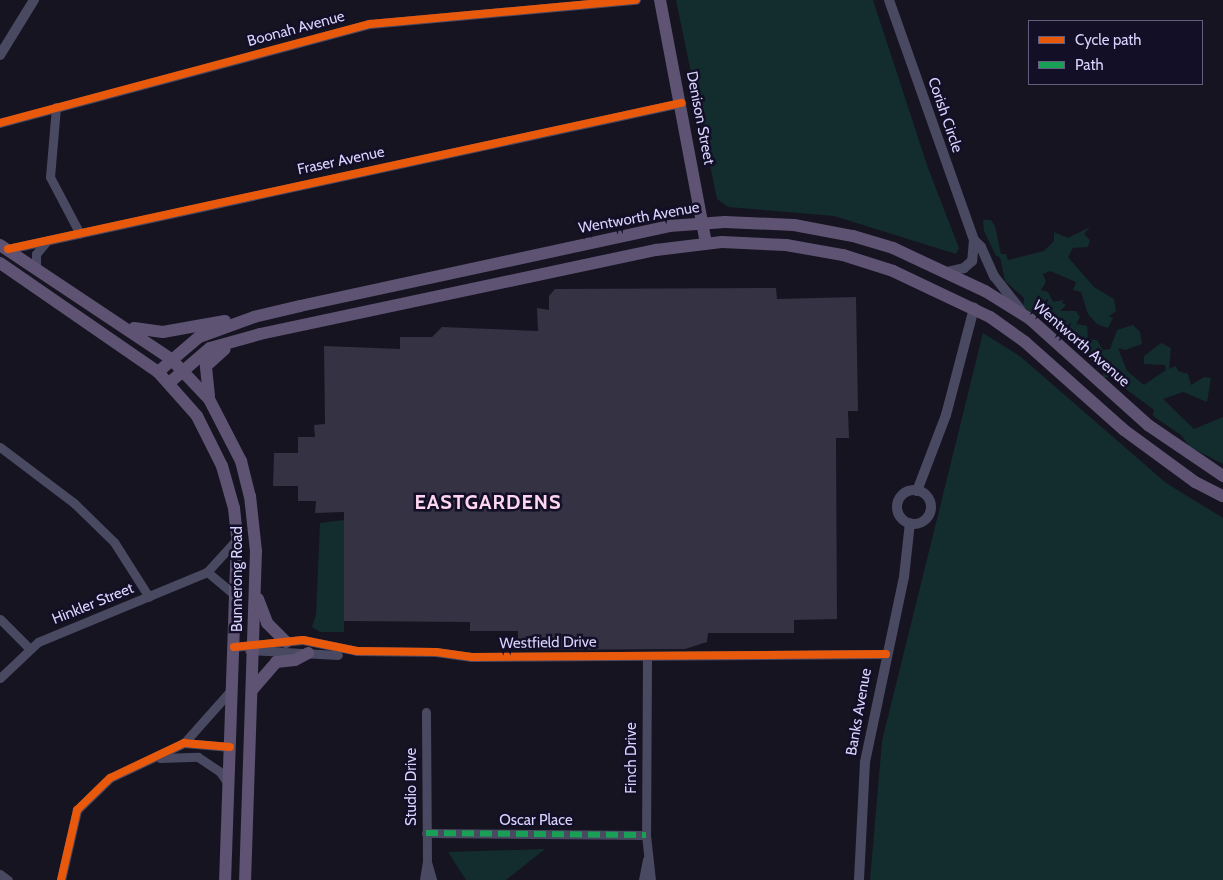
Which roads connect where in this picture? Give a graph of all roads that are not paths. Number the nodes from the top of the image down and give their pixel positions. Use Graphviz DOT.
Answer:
graph roads {
  1 [pos="34,0"];
  2 [pos="636,0"];
  3 [pos="660,0"];
  4 [pos="890,0"];
  5 [pos="0,53"];
  6 [pos="681,103"];
  7 [pos="56,107"];
  8 [pos="0,123"];
  9 [pos="704,222"];
  10 [pos="80,234"];
  11 [pos="974,240"];
  12 [pos="47,241"];
  13 [pos="706,243"];
  14 [pos="4,247"];
  15 [pos="0,263"];
  16 [pos="36,267"];
  17 [pos="946,272"];
  18 [pos="985,292"];
  19 [pos="974,308"];
  20 [pos="254,317"];
  21 [pos="1030,319"];
  22 [pos="124,325"];
  23 [pos="260,334"];
  24 [pos="171,358"];
  25 [pos="182,369"];
  26 [pos="158,372"];
  27 [pos="169,383"];
  28 [pos="209,399"];
  29 [pos="0,447"];
  30 [pos="1223,476"];
  31 [pos="917,490"];
  32 [pos="1223,496"];
  33 [pos="910,523"];
  34 [pos="237,539"];
  35 [pos="208,572"];
  36 [pos="256,595"];
  37 [pos="236,596"];
  38 [pos="149,597"];
  39 [pos="0,620"];
  40 [pos="286,642"];
  41 [pos="234,647"];
  42 [pos="254,647"];
  43 [pos="30,648"];
  44 [pos="357,652"];
  45 [pos="308,653"];
  46 [pos="886,654"];
  47 [pos="647,656"];
  48 [pos="0,678"];
  49 [pos="232,689"];
  50 [pos="252,690"];
  51 [pos="426,712"];
  52 [pos="184,743"];
  53 [pos="230,747"];
  54 [pos="147,760"];
  55 [pos="229,785"];
  56 [pos="426,833"];
  57 [pos="646,835"];
  58 [pos="647,859"];
  59 [pos="427,862"];
  60 [pos="0,874"];
  61 [pos="8,880"];
  62 [pos="61,880"];
  63 [pos="225,880"];
  64 [pos="245,880"];
  65 [pos="424,880"];
  66 [pos="432,880"];
  67 [pos="643,880"];
  68 [pos="651,880"];
  69 [pos="859,880"];
  1 -- 5 [label="street"];
  2 -- 7 [label="street, Boonah Avenue"];
  3 -- 6 [label="main road, Denison Street"];
  4 -- 11 [label="street, Corish Circle"];
  6 -- 9 [label="main road, Denison Street"];
  6 -- 10 [label="street, Fraser Avenue"];
  7 -- 8 [label="street, Boonah Avenue"];
  7 -- 10 [label="street"];
  9 -- 13 [label="main road, Denison Street"];
  9 -- 17 [label="main road, Wentworth Avenue"];
  9 -- 20 [label="main road, Wentworth Avenue"];
  10 -- 12 [label="street, Fraser Avenue"];
  11 -- 17 [label="street"];
  11 -- 21 [label="street, Corish Circle"];
  12 -- 14 [label="street, Fraser Avenue"];
  12 -- 16 [label="street"];
  13 -- 19 [label="main road"];
  13 -- 23 [label="main road"];
  14 -- 16 [label="main road, Bunnerong Road"];
  15 -- 26 [label="main road, Bunnerong Road"];
  16 -- 22 [label="main road, Bunnerong Road"];
  17 -- 18 [label="main road, Wentworth Avenue"];
  18 -- 19 [label="main road"];
  18 -- 21 [label="main road, Wentworth Avenue"];
  19 -- 31 [label="street"];
  19 -- 32 [label="main road"];
  20 -- 22 [label="main road"];
  20 -- 24 [label="main road, Wentworth Avenue"];
  21 -- 30 [label="main road, Wentworth Avenue"];
  22 -- 24 [label="main road, Bunnerong Road"];
  23 -- 25 [label="main road"];
  23 -- 28 [label="main road"];
  24 -- 25 [label="main road, Bunnerong Road"];
  24 -- 26 [label="main road, Wentworth Avenue"];
  25 -- 27 [label="main road"];
  25 -- 28 [label="main road, Bunnerong Road"];
  26 -- 27 [label="main road, Bunnerong Road"];
  27 -- 34 [label="main road, Bunnerong Road"];
  28 -- 36 [label="main road, Bunnerong Road"];
  29 -- 38 [label="street"];
  31 -- 33 [label="street"];
  31 -- 33 [label="street"];
  33 -- 46 [label="street, Banks Avenue"];
  34 -- 35 [label="street, Hinkler Street"];
  34 -- 37 [label="main road, Bunnerong Road"];
  35 -- 37 [label="street"];
  35 -- 38 [label="street, Hinkler Street"];
  36 -- 40 [label="main road"];
  36 -- 42 [label="main road, Bunnerong Road"];
  37 -- 41 [label="main road, Bunnerong Road"];
  38 -- 43 [label="street, Hinkler Street"];
  39 -- 43 [label="street"];
  40 -- 42 [label="street, Westfield Drive"];
  40 -- 44 [label="street, Westfield Drive"];
  41 -- 42 [label="street, Westfield Drive"];
  41 -- 49 [label="main road, Bunnerong Road"];
  42 -- 45 [label="street, Westfield Drive"];
  42 -- 50 [label="main road, Bunnerong Road"];
  43 -- 48 [label="street, Hinkler Street"];
  44 -- 45 [label="street, Westfield Drive"];
  44 -- 47 [label="street, Westfield Drive"];
  45 -- 50 [label="main road"];
  46 -- 47 [label="street, Westfield Drive"];
  46 -- 69 [label="street, Banks Avenue"];
  47 -- 57 [label="street, Finch Drive"];
  49 -- 52 [label="street"];
  49 -- 53 [label="main road, Bunnerong Road"];
  50 -- 64 [label="main road, Bunnerong Road"];
  51 -- 56 [label="street, Studio Drive"];
  52 -- 53 [label="street"];
  52 -- 54 [label="street"];
  53 -- 55 [label="main road, Bunnerong Road"];
  54 -- 55 [label="street"];
  54 -- 62 [label="street"];
  55 -- 63 [label="main road, Bunnerong Road"];
  56 -- 57 [label="street, Oscar Place"];
  56 -- 59 [label="street, Studio Drive"];
  57 -- 58 [label="street, Finch Drive"];
  58 -- 67 [label="street, Finch Drive"];
  58 -- 68 [label="street, Finch Drive"];
  59 -- 65 [label="street, Studio Drive"];
  59 -- 66 [label="street, Studio Drive"];
  60 -- 61 [label="street"];
}
